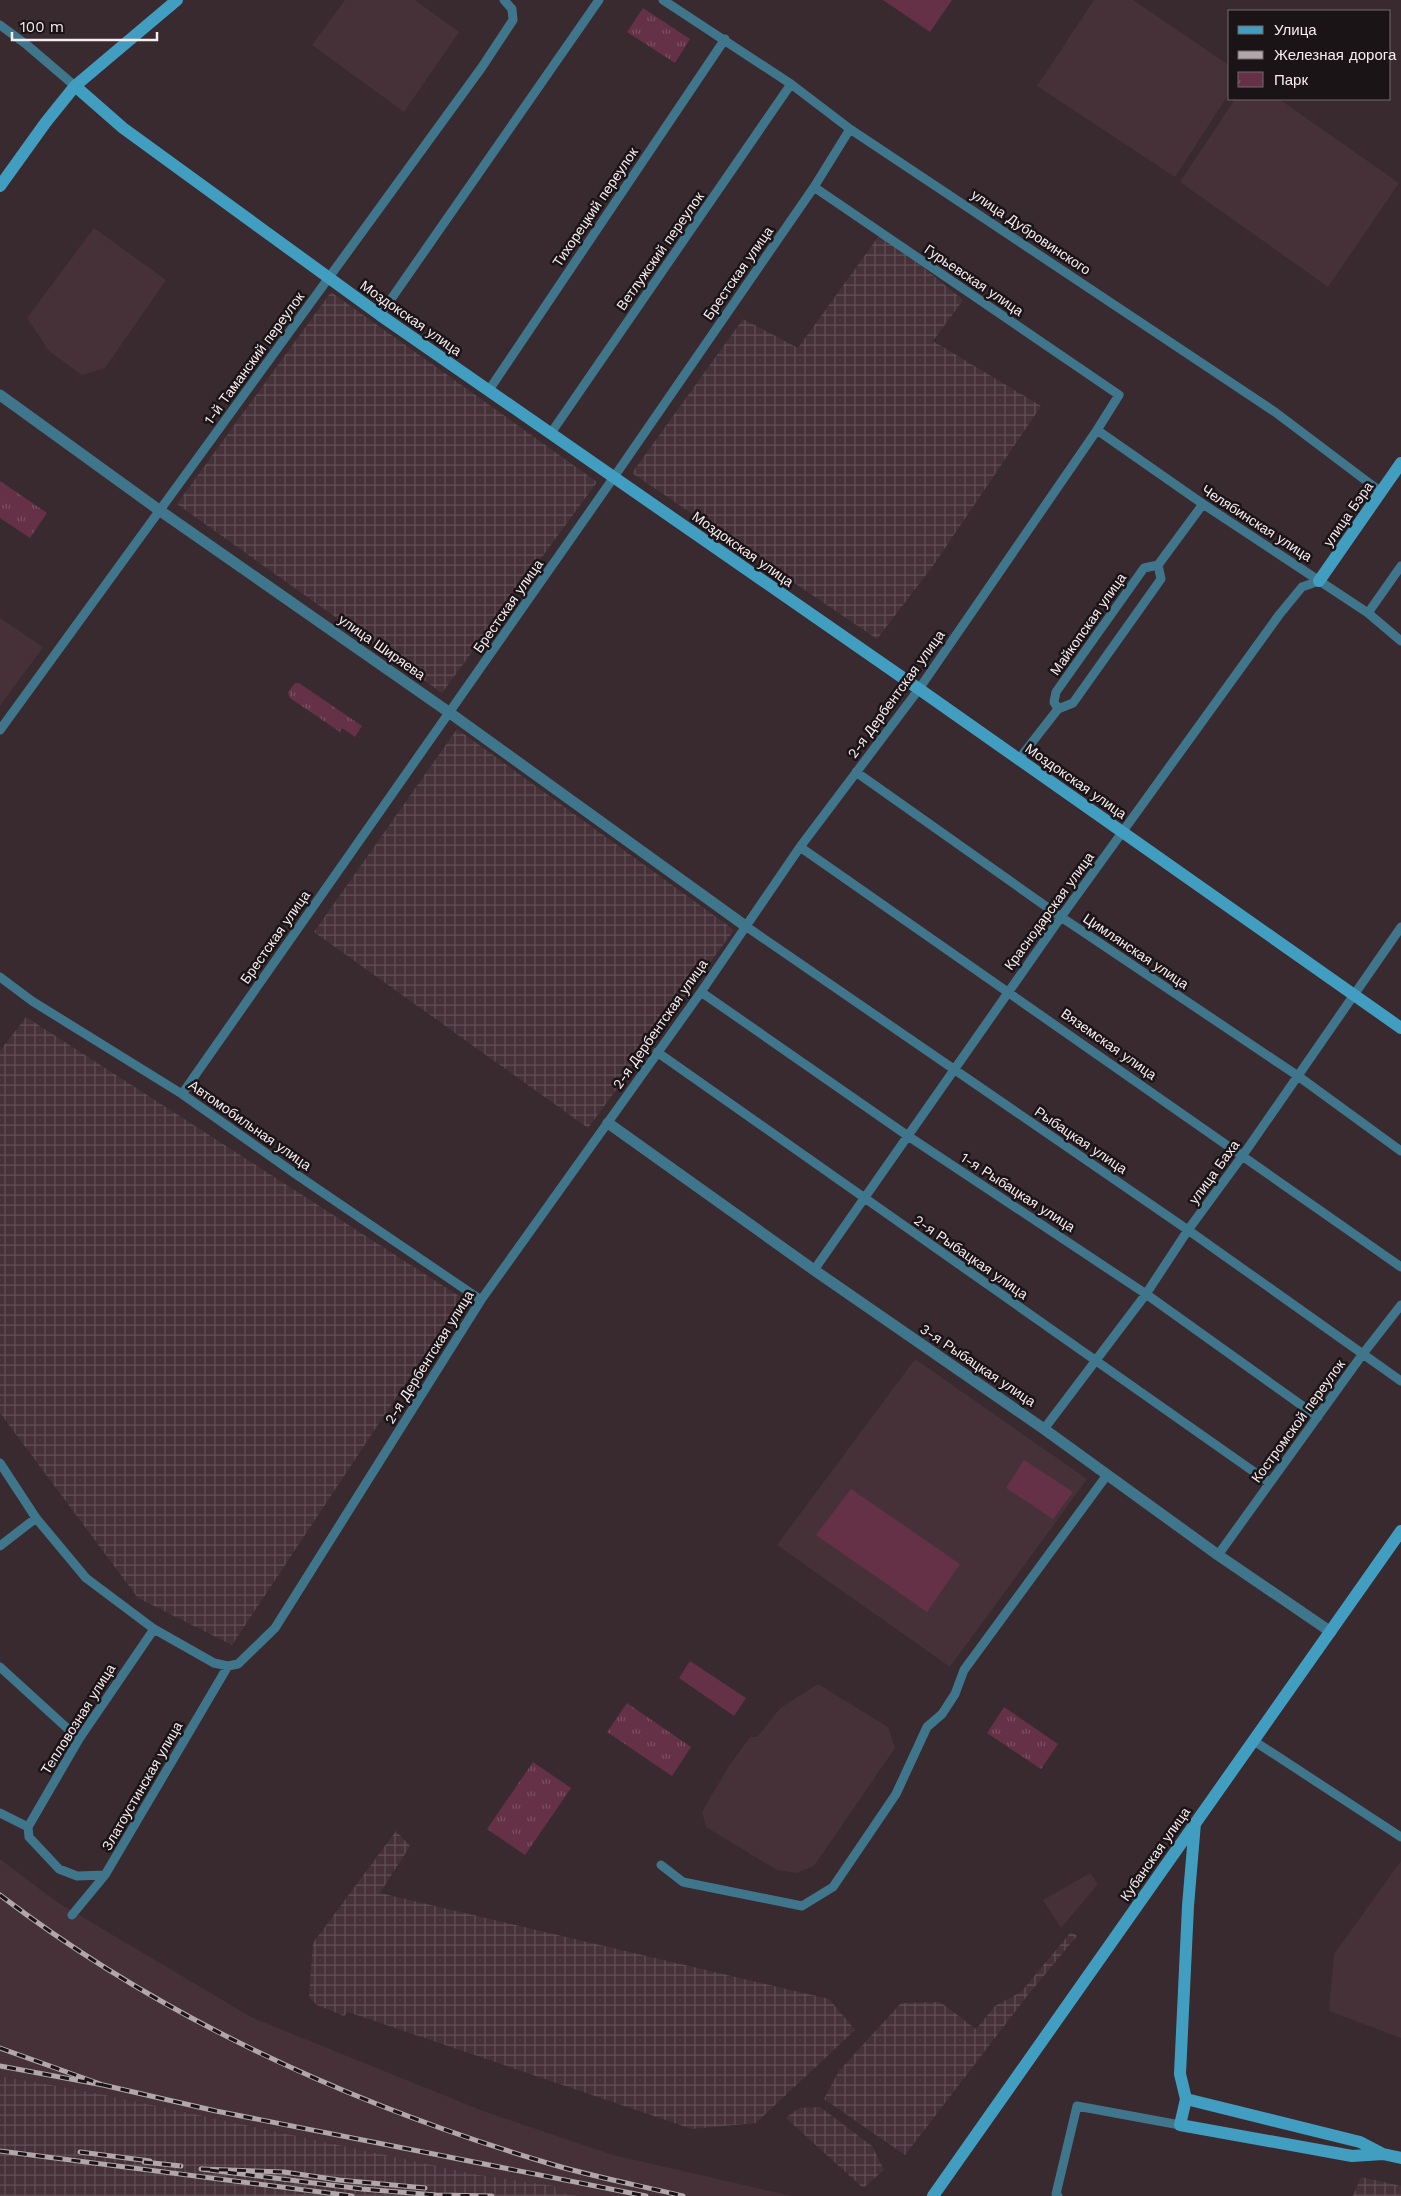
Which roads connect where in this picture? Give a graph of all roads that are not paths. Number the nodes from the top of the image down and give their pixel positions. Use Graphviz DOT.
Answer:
graph roads {
  1 [pos="177,0"];
  2 [pos="504,0"];
  3 [pos="598,0"];
  4 [pos="663,0"];
  5 [pos="0,25"];
  6 [pos="725,40"];
  7 [pos="791,84"];
  8 [pos="75,86"];
  9 [pos="850,129"];
  10 [pos="0,186"];
  11 [pos="814,187"];
  12 [pos="329,279"];
  13 [pos="380,315"];
  14 [pos="489,390"];
  15 [pos="0,395"];
  16 [pos="1119,395"];
  17 [pos="1097,430"];
  18 [pos="551,433"];
  19 [pos="1401,463"];
  20 [pos="614,477"];
  21 [pos="1381,492"];
  22 [pos="1203,504"];
  23 [pos="159,510"];
  24 [pos="1158,565"];
  25 [pos="1401,566"];
  26 [pos="1319,581"];
  27 [pos="1368,613"];
  28 [pos="1401,641"];
  29 [pos="919,690"];
  30 [pos="1058,709"];
  31 [pos="450,713"];
  32 [pos="0,730"];
  33 [pos="1019,759"];
  34 [pos="856,772"];
  35 [pos="1124,832"];
  36 [pos="800,847"];
  37 [pos="1061,916"];
  38 [pos="744,926"];
  39 [pos="1401,927"];
  40 [pos="0,977"];
  41 [pos="1008,991"];
  42 [pos="701,992"];
  43 [pos="1354,995"];
  44 [pos="1401,1028"];
  45 [pos="657,1052"];
  46 [pos="954,1070"];
  47 [pos="1298,1076"];
  48 [pos="182,1094"];
  49 [pos="608,1123"];
  50 [pos="908,1136"];
  51 [pos="1401,1151"];
  52 [pos="1243,1155"];
  53 [pos="863,1199"];
  54 [pos="1188,1230"];
  55 [pos="1401,1266"];
  56 [pos="814,1270"];
  57 [pos="1146,1294"];
  58 [pos="480,1300"];
  59 [pos="1401,1305"];
  60 [pos="1362,1355"];
  61 [pos="1097,1361"];
  62 [pos="1401,1380"];
  63 [pos="1318,1417"];
  64 [pos="1044,1429"];
  65 [pos="0,1463"];
  66 [pos="1107,1475"];
  67 [pos="1270,1483"];
  68 [pos="36,1518"];
  69 [pos="1401,1531"];
  70 [pos="0,1546"];
  71 [pos="1218,1555"];
  72 [pos="154,1628"];
  73 [pos="1331,1632"];
  74 [pos="228,1666"];
  75 [pos="0,1667"];
  76 [pos="79,1739"];
  77 [pos="1254,1741"];
  78 [pos="0,1813"];
  79 [pos="1195,1823"];
  80 [pos="28,1827"];
  81 [pos="1401,1838"];
  82 [pos="661,1865"];
  83 [pos="105,1875"];
  84 [pos="72,1915"];
  85 [pos="1186,2099"];
  86 [pos="1180,2125"];
  87 [pos="1383,2154"];
  88 [pos="1401,2158"];
  89 [pos="934,2195"];
  90 [pos="1058,2196"];
  1 -- 8 [label="main road"];
  2 -- 12 [label="street, 1-й Таманский переулок"];
  3 -- 13 [label="street"];
  4 -- 6 [label="street, улица Дубровинского"];
  5 -- 8 [label="street"];
  6 -- 7 [label="street, улица Дубровинского"];
  6 -- 14 [label="street, Тихорецкий переулок"];
  7 -- 9 [label="street, улица Дубровинского"];
  7 -- 18 [label="street, Ветлужский переулок"];
  8 -- 10 [label="main road"];
  8 -- 12 [label="main road, Моздокская улица"];
  9 -- 11 [label="street, Брестская улица"];
  9 -- 21 [label="street, улица Дубровинского"];
  11 -- 16 [label="street, Гурьевская улица"];
  11 -- 20 [label="street, Брестская улица"];
  12 -- 13 [label="main road, Моздокская улица"];
  12 -- 23 [label="street, 1-й Таманский переулок"];
  13 -- 14 [label="main road, Моздокская улица"];
  14 -- 18 [label="main road, Моздокская улица"];
  15 -- 23 [label="street, улица Ширяева"];
  16 -- 17 [label="street, 2-я Дербентская улица"];
  17 -- 22 [label="street, Челябинская улица"];
  17 -- 29 [label="street, 2-я Дербентская улица"];
  18 -- 20 [label="main road, Моздокская улица"];
  19 -- 21 [label="main road, улица Бэра"];
  20 -- 29 [label="main road, Моздокская улица"];
  20 -- 31 [label="street, Брестская улица"];
  21 -- 26 [label="main road, улица Бэра"];
  22 -- 24 [label="street, Майкопская улица"];
  22 -- 26 [label="street, Челябинская улица"];
  23 -- 31 [label="street, улица Ширяева"];
  23 -- 32 [label="street, 1-й Таманский переулок"];
  24 -- 30 [label="street, Майкопская улица"];
  24 -- 30 [label="street, Майкопская улица"];
  25 -- 27 [label="street"];
  26 -- 27 [label="street, Челябинская улица"];
  26 -- 35 [label="street, Краснодарская улица"];
  27 -- 28 [label="street, Челябинская улица"];
  29 -- 33 [label="main road, Моздокская улица"];
  29 -- 34 [label="street, 2-я Дербентская улица"];
  30 -- 33 [label="street, Майкопская улица"];
  31 -- 38 [label="street, улица Ширяева"];
  31 -- 48 [label="street, Брестская улица"];
  33 -- 35 [label="main road, Моздокская улица"];
  34 -- 36 [label="street, 2-я Дербентская улица"];
  34 -- 37 [label="street, Цимлянская улица"];
  35 -- 37 [label="street, Краснодарская улица"];
  35 -- 43 [label="main road, Моздокская улица"];
  36 -- 38 [label="street, 2-я Дербентская улица"];
  36 -- 41 [label="street, Вяземская улица"];
  37 -- 41 [label="street, Краснодарская улица"];
  37 -- 47 [label="street, Цимлянская улица"];
  38 -- 42 [label="street, 2-я Дербентская улица"];
  38 -- 46 [label="street, Рыбацкая улица"];
  39 -- 43 [label="street, улица Баха"];
  40 -- 48 [label="street, Автомобильная улица"];
  41 -- 46 [label="street, Краснодарская улица"];
  41 -- 52 [label="street, Вяземская улица"];
  42 -- 45 [label="street, 2-я Дербентская улица"];
  42 -- 50 [label="street, 1-я Рыбацкая улица"];
  43 -- 44 [label="main road, Моздокская улица"];
  43 -- 47 [label="street, улица Баха"];
  45 -- 49 [label="street, 2-я Дербентская улица"];
  45 -- 53 [label="street, 2-я Рыбацкая улица"];
  46 -- 50 [label="street, Краснодарская улица"];
  46 -- 54 [label="street, Рыбацкая улица"];
  47 -- 51 [label="street, Цимлянская улица"];
  47 -- 52 [label="street, улица Баха"];
  48 -- 58 [label="street, Автомобильная улица"];
  49 -- 56 [label="street, 3-я Рыбацкая улица"];
  49 -- 58 [label="street, 2-я Дербентская улица"];
  50 -- 53 [label="street, Краснодарская улица"];
  50 -- 57 [label="street, 1-я Рыбацкая улица"];
  52 -- 54 [label="street, улица Баха"];
  52 -- 55 [label="street, Вяземская улица"];
  53 -- 56 [label="street, Краснодарская улица"];
  53 -- 61 [label="street, 2-я Рыбацкая улица"];
  54 -- 57 [label="street, улица Баха"];
  54 -- 60 [label="street, Рыбацкая улица"];
  56 -- 64 [label="street, 3-я Рыбацкая улица"];
  57 -- 61 [label="street, улица Баха"];
  57 -- 63 [label="street, 1-я Рыбацкая улица"];
  58 -- 74 [label="street, 2-я Дербентская улица"];
  59 -- 60 [label="street, Костромской переулок"];
  60 -- 62 [label="street, Рыбацкая улица"];
  60 -- 63 [label="street, Костромской переулок"];
  61 -- 64 [label="street, улица Баха"];
  61 -- 67 [label="street, 2-я Рыбацкая улица"];
  63 -- 67 [label="street, Костромской переулок"];
  64 -- 66 [label="street, 3-я Рыбацкая улица"];
  65 -- 68 [label="street"];
  66 -- 71 [label="street, 3-я Рыбацкая улица"];
  66 -- 82 [label="street"];
  67 -- 71 [label="street, Костромской переулок"];
  68 -- 70 [label="street"];
  68 -- 72 [label="street"];
  69 -- 73 [label="main road, Кубанская улица"];
  71 -- 73 [label="street, 3-я Рыбацкая улица"];
  72 -- 74 [label="street"];
  72 -- 76 [label="street, Тепловозная улица"];
  73 -- 77 [label="main road, Кубанская улица"];
  74 -- 83 [label="street, Златоустинская улица"];
  75 -- 76 [label="street"];
  76 -- 80 [label="street, Тепловозная улица"];
  77 -- 79 [label="main road, Кубанская улица"];
  77 -- 81 [label="street"];
  78 -- 80 [label="street"];
  79 -- 85 [label="main road"];
  79 -- 89 [label="main road, Кубанская улица"];
  80 -- 83 [label="street"];
  83 -- 84 [label="street, Златоустинская улица"];
  85 -- 86 [label="main road"];
  85 -- 87 [label="main road"];
  86 -- 87 [label="main road"];
  86 -- 90 [label="street"];
  87 -- 88 [label="main road"];
}
